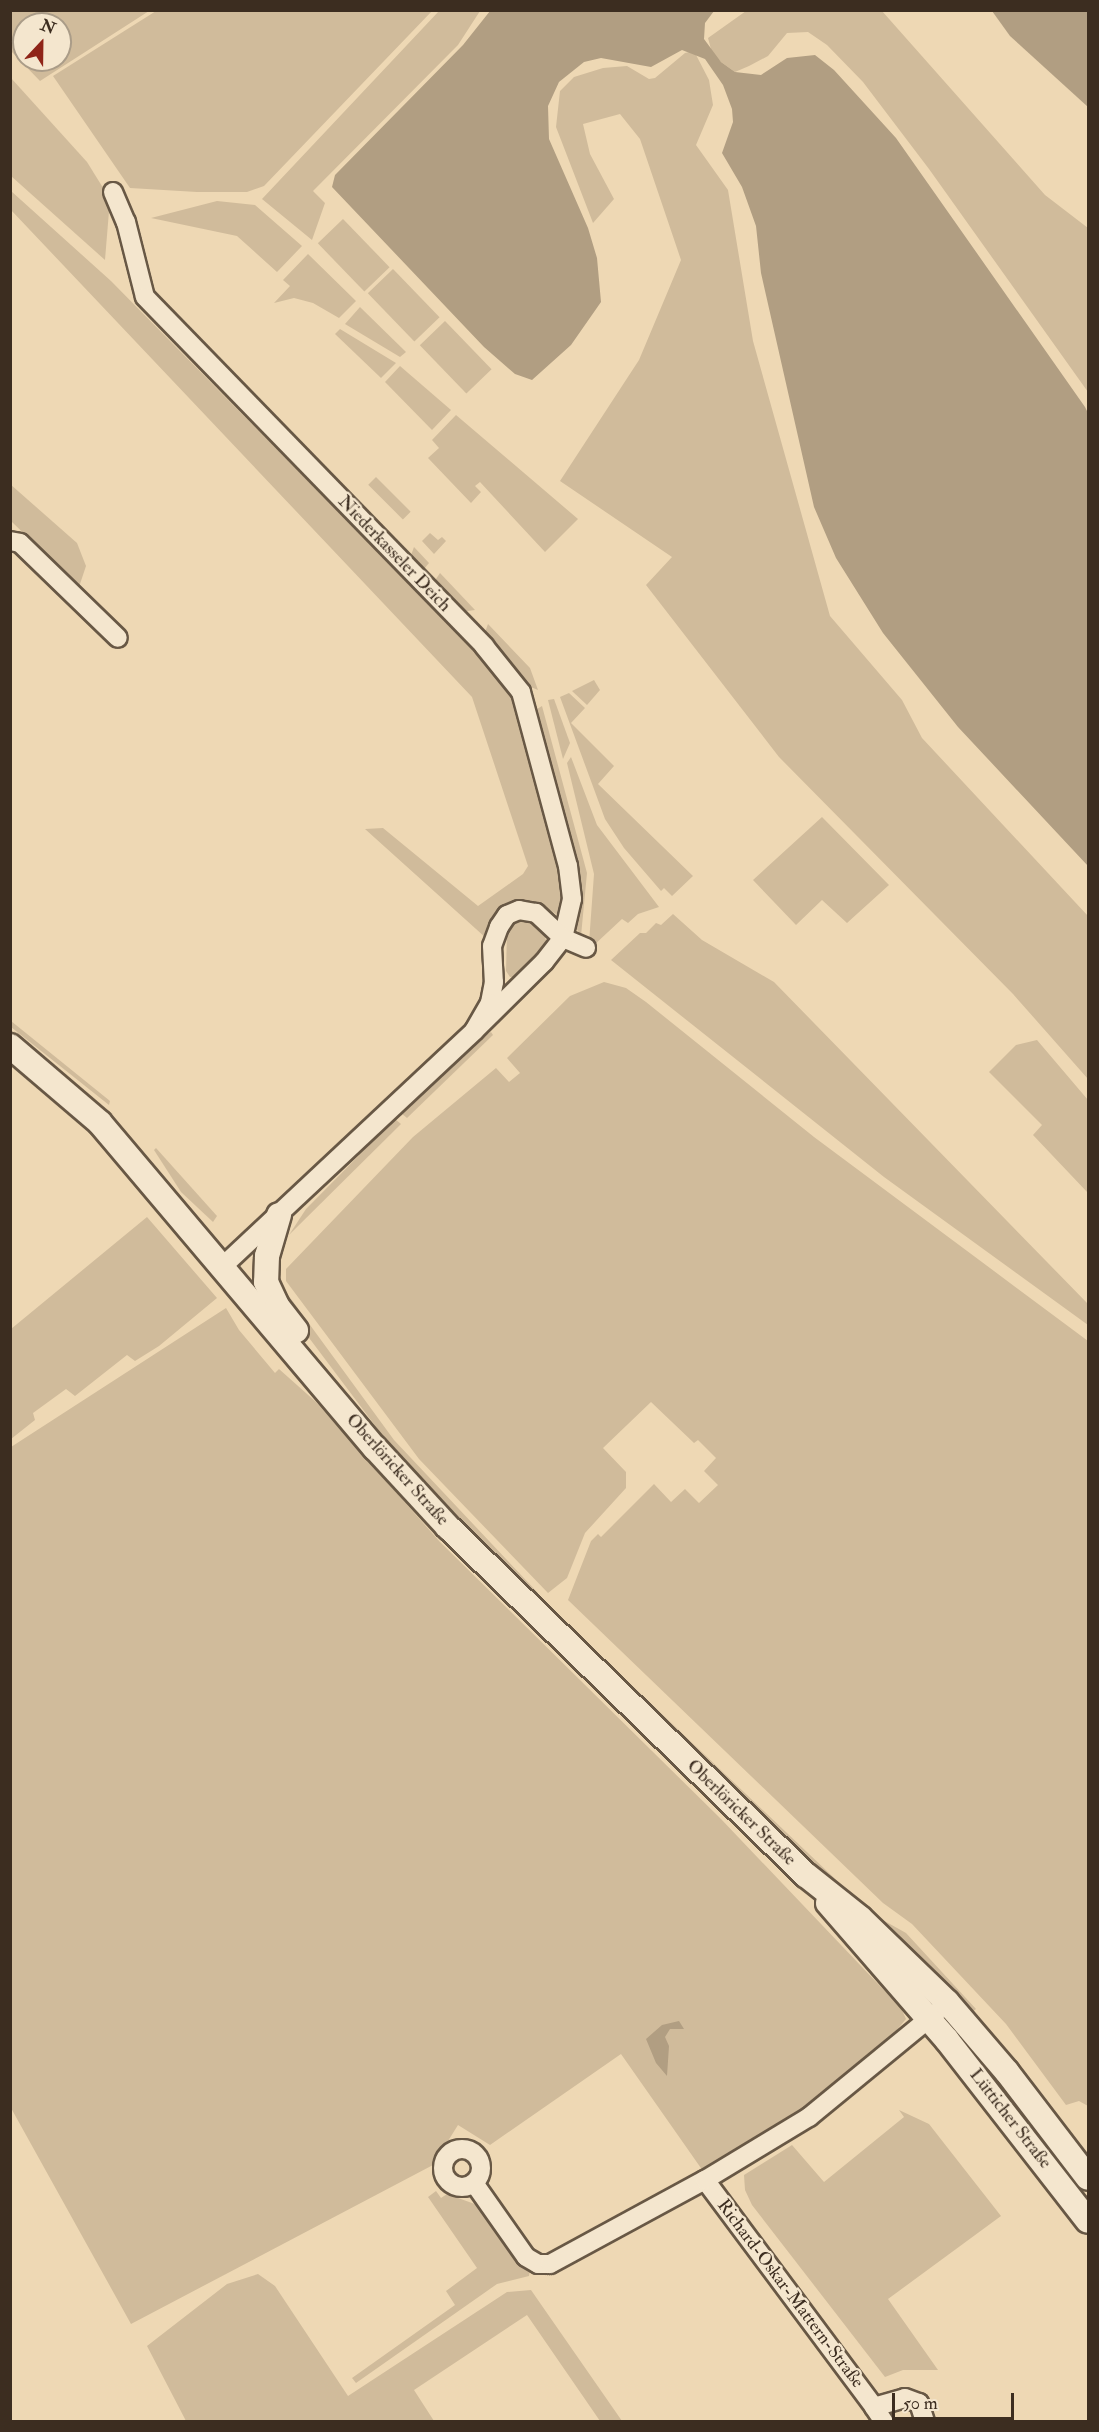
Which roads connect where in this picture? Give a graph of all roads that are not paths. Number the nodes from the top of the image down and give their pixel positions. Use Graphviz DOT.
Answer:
graph roads {
  1 [pos="113,192"];
  2 [pos="10,541"];
  3 [pos="118,638"];
  4 [pos="563,938"];
  5 [pos="586,948"];
  6 [pos="474,1031"];
  7 [pos="10,1046"];
  8 [pos="279,1215"];
  9 [pos="222,1266"];
  10 [pos="327,1391"];
  11 [pos="806,1875"];
  12 [pos="947,2002"];
  13 [pos="929,2019"];
  14 [pos="1089,2178"];
  15 [pos="705,2180"];
  16 [pos="474,2183"];
  17 [pos="1089,2221"];
  18 [pos="879,2414"];
  19 [pos="925,2421"];
  1 -- 4 [label="street, Niederkasseler Deich"];
  2 -- 3 [label="street"];
  4 -- 5 [label="street"];
  4 -- 6 [label="street"];
  4 -- 6 [label="street"];
  6 -- 8 [label="street"];
  7 -- 9 [label="main road, Oberlöricker Straße"];
  8 -- 9 [label="street"];
  8 -- 10 [label="main road"];
  9 -- 10 [label="main road, Oberlöricker Straße"];
  10 -- 11 [label="main road, Oberlöricker Straße"];
  11 -- 12 [label="main road, Oberlöricker Straße"];
  11 -- 13 [label="main road, Oberlöricker Straße"];
  12 -- 13 [label="street"];
  12 -- 14 [label="main road, Lütticher Straße"];
  13 -- 15 [label="street"];
  13 -- 17 [label="main road, Lütticher Straße"];
  15 -- 16 [label="street"];
  15 -- 18 [label="street, Richard-Oskar-Mattern-Straße"];
  18 -- 19 [label="street, Richard-Oskar-Mattern-Straße"];
}
